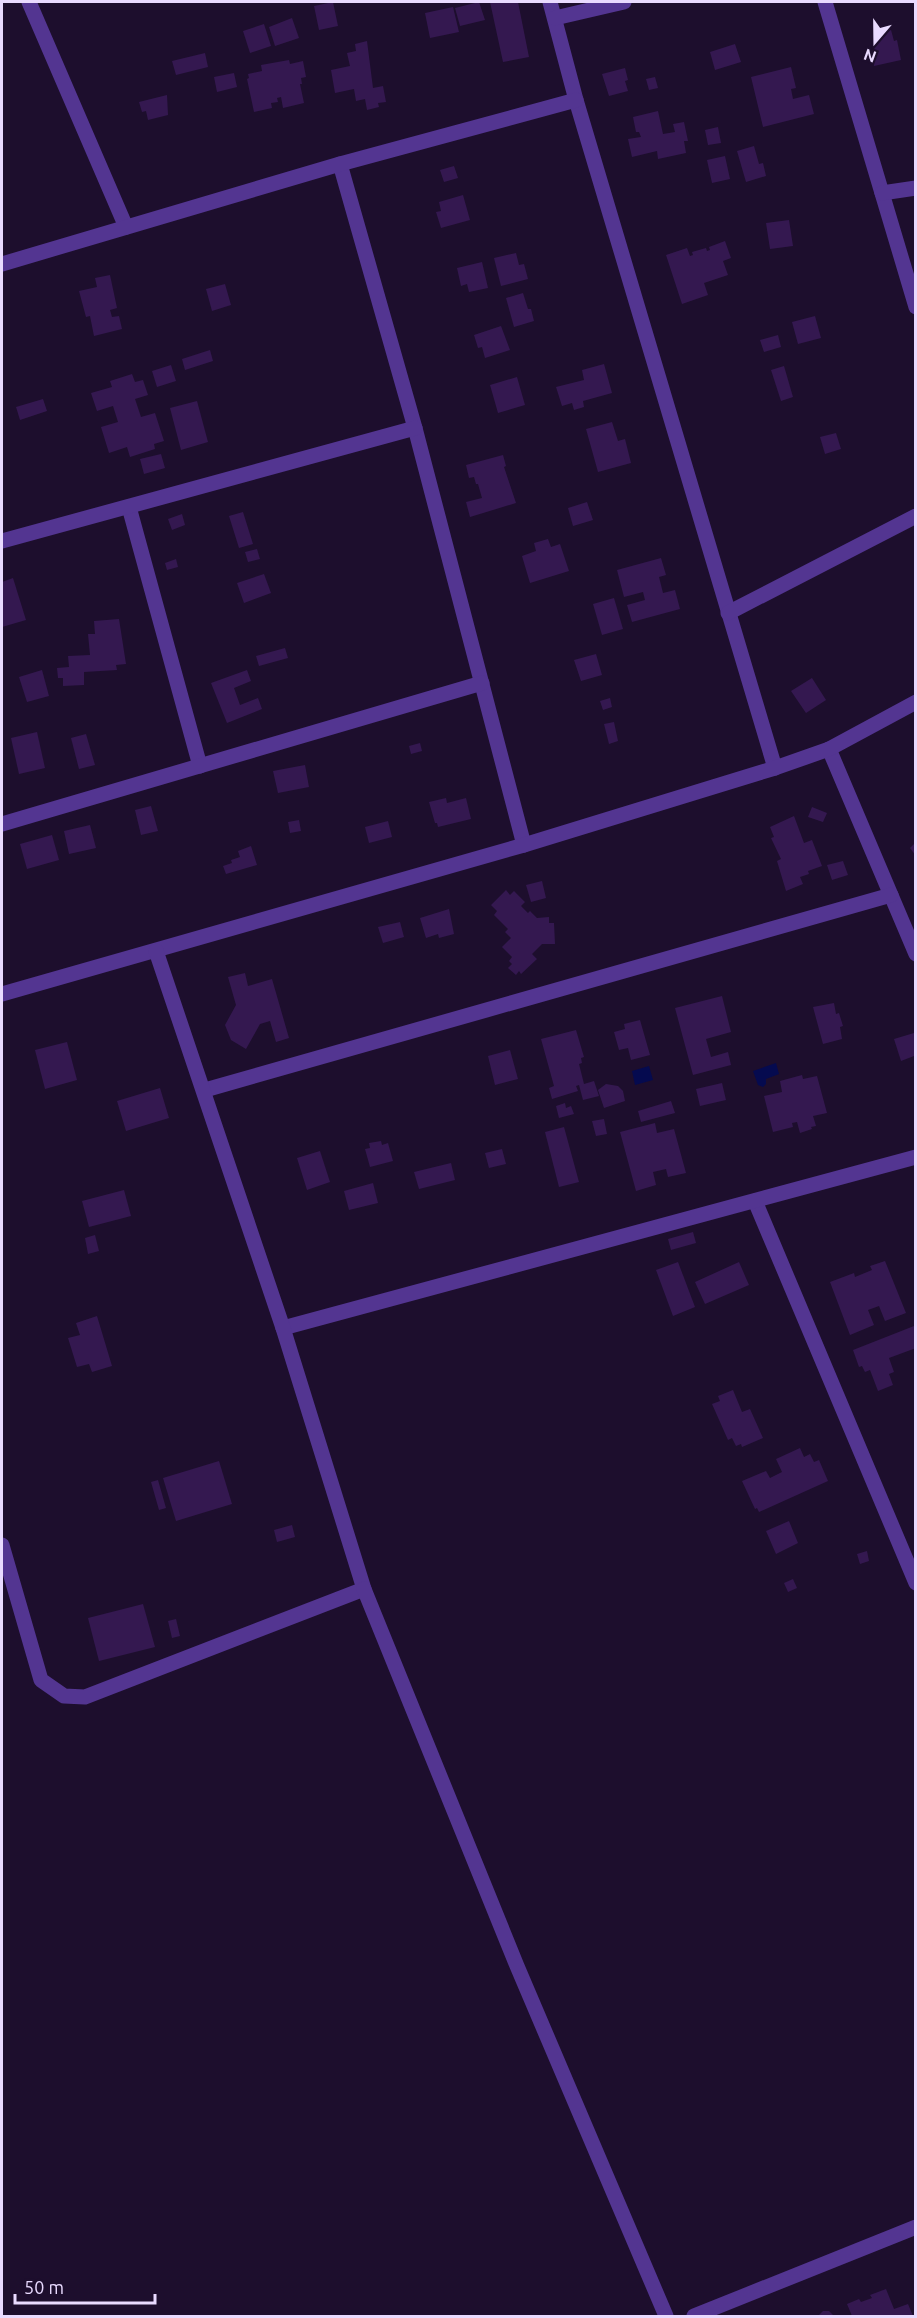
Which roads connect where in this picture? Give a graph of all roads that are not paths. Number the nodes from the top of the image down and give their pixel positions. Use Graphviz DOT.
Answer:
graph roads {
  1 [pos="29,2"];
  2 [pos="550,2"];
  3 [pos="624,2"];
  4 [pos="825,2"];
  5 [pos="555,18"];
  6 [pos="576,100"];
  7 [pos="340,164"];
  8 [pos="915,188"];
  9 [pos="882,193"];
  10 [pos="126,227"];
  11 [pos="2,264"];
  12 [pos="915,307"];
  13 [pos="415,428"];
  14 [pos="129,507"];
  15 [pos="915,516"];
  16 [pos="2,542"];
  17 [pos="728,613"];
  18 [pos="482,683"];
  19 [pos="915,702"];
  20 [pos="829,749"];
  21 [pos="200,766"];
  22 [pos="775,768"];
  23 [pos="2,824"];
  24 [pos="525,844"];
  25 [pos="891,896"];
  26 [pos="156,951"];
  27 [pos="915,954"];
  28 [pos="2,994"];
  29 [pos="204,1090"];
  30 [pos="915,1156"];
  31 [pos="755,1202"];
  32 [pos="284,1328"];
  33 [pos="2,1545"];
  34 [pos="915,1583"];
  35 [pos="364,1588"];
  36 [pos="915,2227"];
  37 [pos="666,2316"];
  38 [pos="694,2316"];
  1 -- 10 [label="street"];
  2 -- 5 [label="street"];
  3 -- 5 [label="street"];
  4 -- 9 [label="street"];
  5 -- 6 [label="street"];
  6 -- 7 [label="street"];
  6 -- 17 [label="street"];
  7 -- 10 [label="street"];
  7 -- 13 [label="street"];
  8 -- 9 [label="street"];
  9 -- 12 [label="street"];
  10 -- 11 [label="street"];
  13 -- 14 [label="street"];
  13 -- 18 [label="street"];
  14 -- 16 [label="street"];
  14 -- 21 [label="street"];
  15 -- 17 [label="street"];
  17 -- 22 [label="street"];
  18 -- 21 [label="street"];
  18 -- 24 [label="street"];
  19 -- 20 [label="street"];
  20 -- 22 [label="street"];
  20 -- 25 [label="street"];
  21 -- 23 [label="street"];
  22 -- 24 [label="street"];
  24 -- 26 [label="street"];
  25 -- 27 [label="street"];
  25 -- 29 [label="street"];
  26 -- 28 [label="street"];
  26 -- 29 [label="street"];
  29 -- 32 [label="street"];
  30 -- 31 [label="street"];
  31 -- 32 [label="street"];
  31 -- 34 [label="street"];
  32 -- 35 [label="street"];
  33 -- 35 [label="street"];
  35 -- 37 [label="street"];
  36 -- 38 [label="street"];
}
